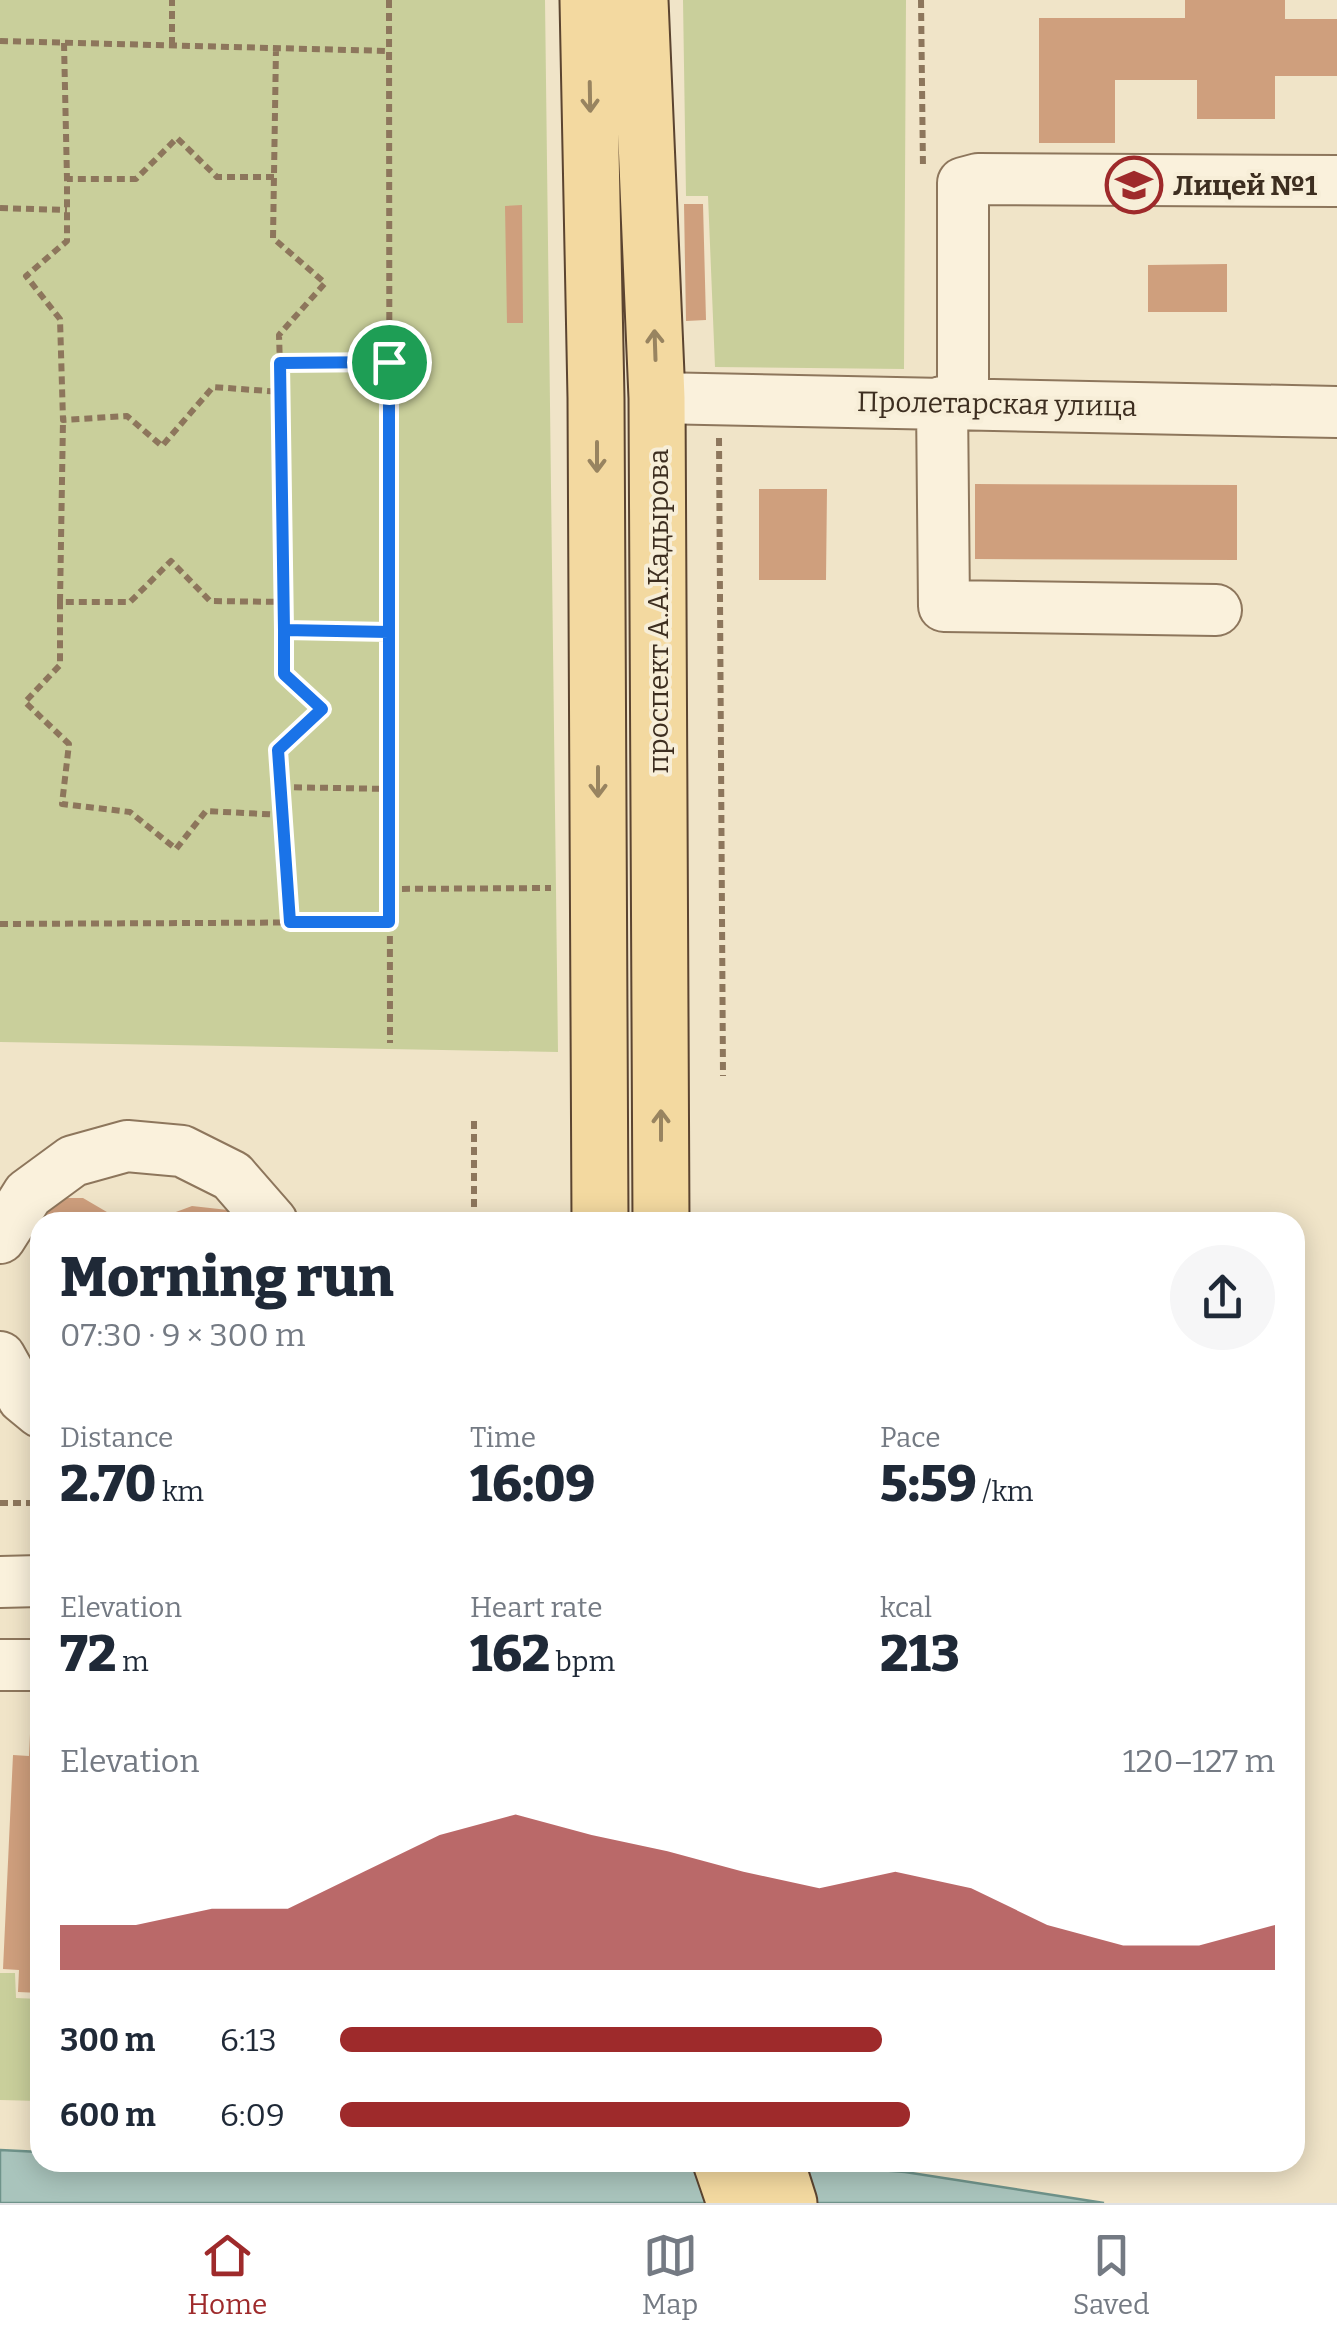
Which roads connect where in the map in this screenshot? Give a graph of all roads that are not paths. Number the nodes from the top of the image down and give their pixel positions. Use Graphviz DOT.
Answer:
graph roads {
  1 [pos="588,0"];
  2 [pos="640,0"];
  3 [pos="1337,182"];
  4 [pos="657,398"];
  5 [pos="953,403"];
  6 [pos="1337,412"];
  7 [pos="1216,610"];
  8 [pos="263,1212"];
  9 [pos="600,1212"];
  10 [pos="661,1212"];
  11 [pos="0,1238"];
  12 [pos="0,1357"];
  13 [pos="30,1403"];
  14 [pos="30,1581"];
  15 [pos="0,1582"];
  16 [pos="30,1664"];
  17 [pos="0,1665"];
  18 [pos="724,2172"];
  19 [pos="779,2172"];
  20 [pos="734,2203"];
  21 [pos="789,2203"];
  1 -- 9 [label="main road, one-way"];
  4 -- 2 [label="main road, проспект А.А.Кадырова, one-way"];
  3 -- 5 [label="street"];
  4 -- 5 [label="street, Пролетарская улица"];
  10 -- 4 [label="main road, проспект А.А.Кадырова, one-way"];
  5 -- 6 [label="street, Пролетарская улица"];
  5 -- 7 [label="street"];
  8 -- 11 [label="street"];
  12 -- 13 [label="street"];
  14 -- 15 [label="street"];
  16 -- 17 [label="street"];
  18 -- 20 [label="main road"];
  19 -- 21 [label="main road"];
}
